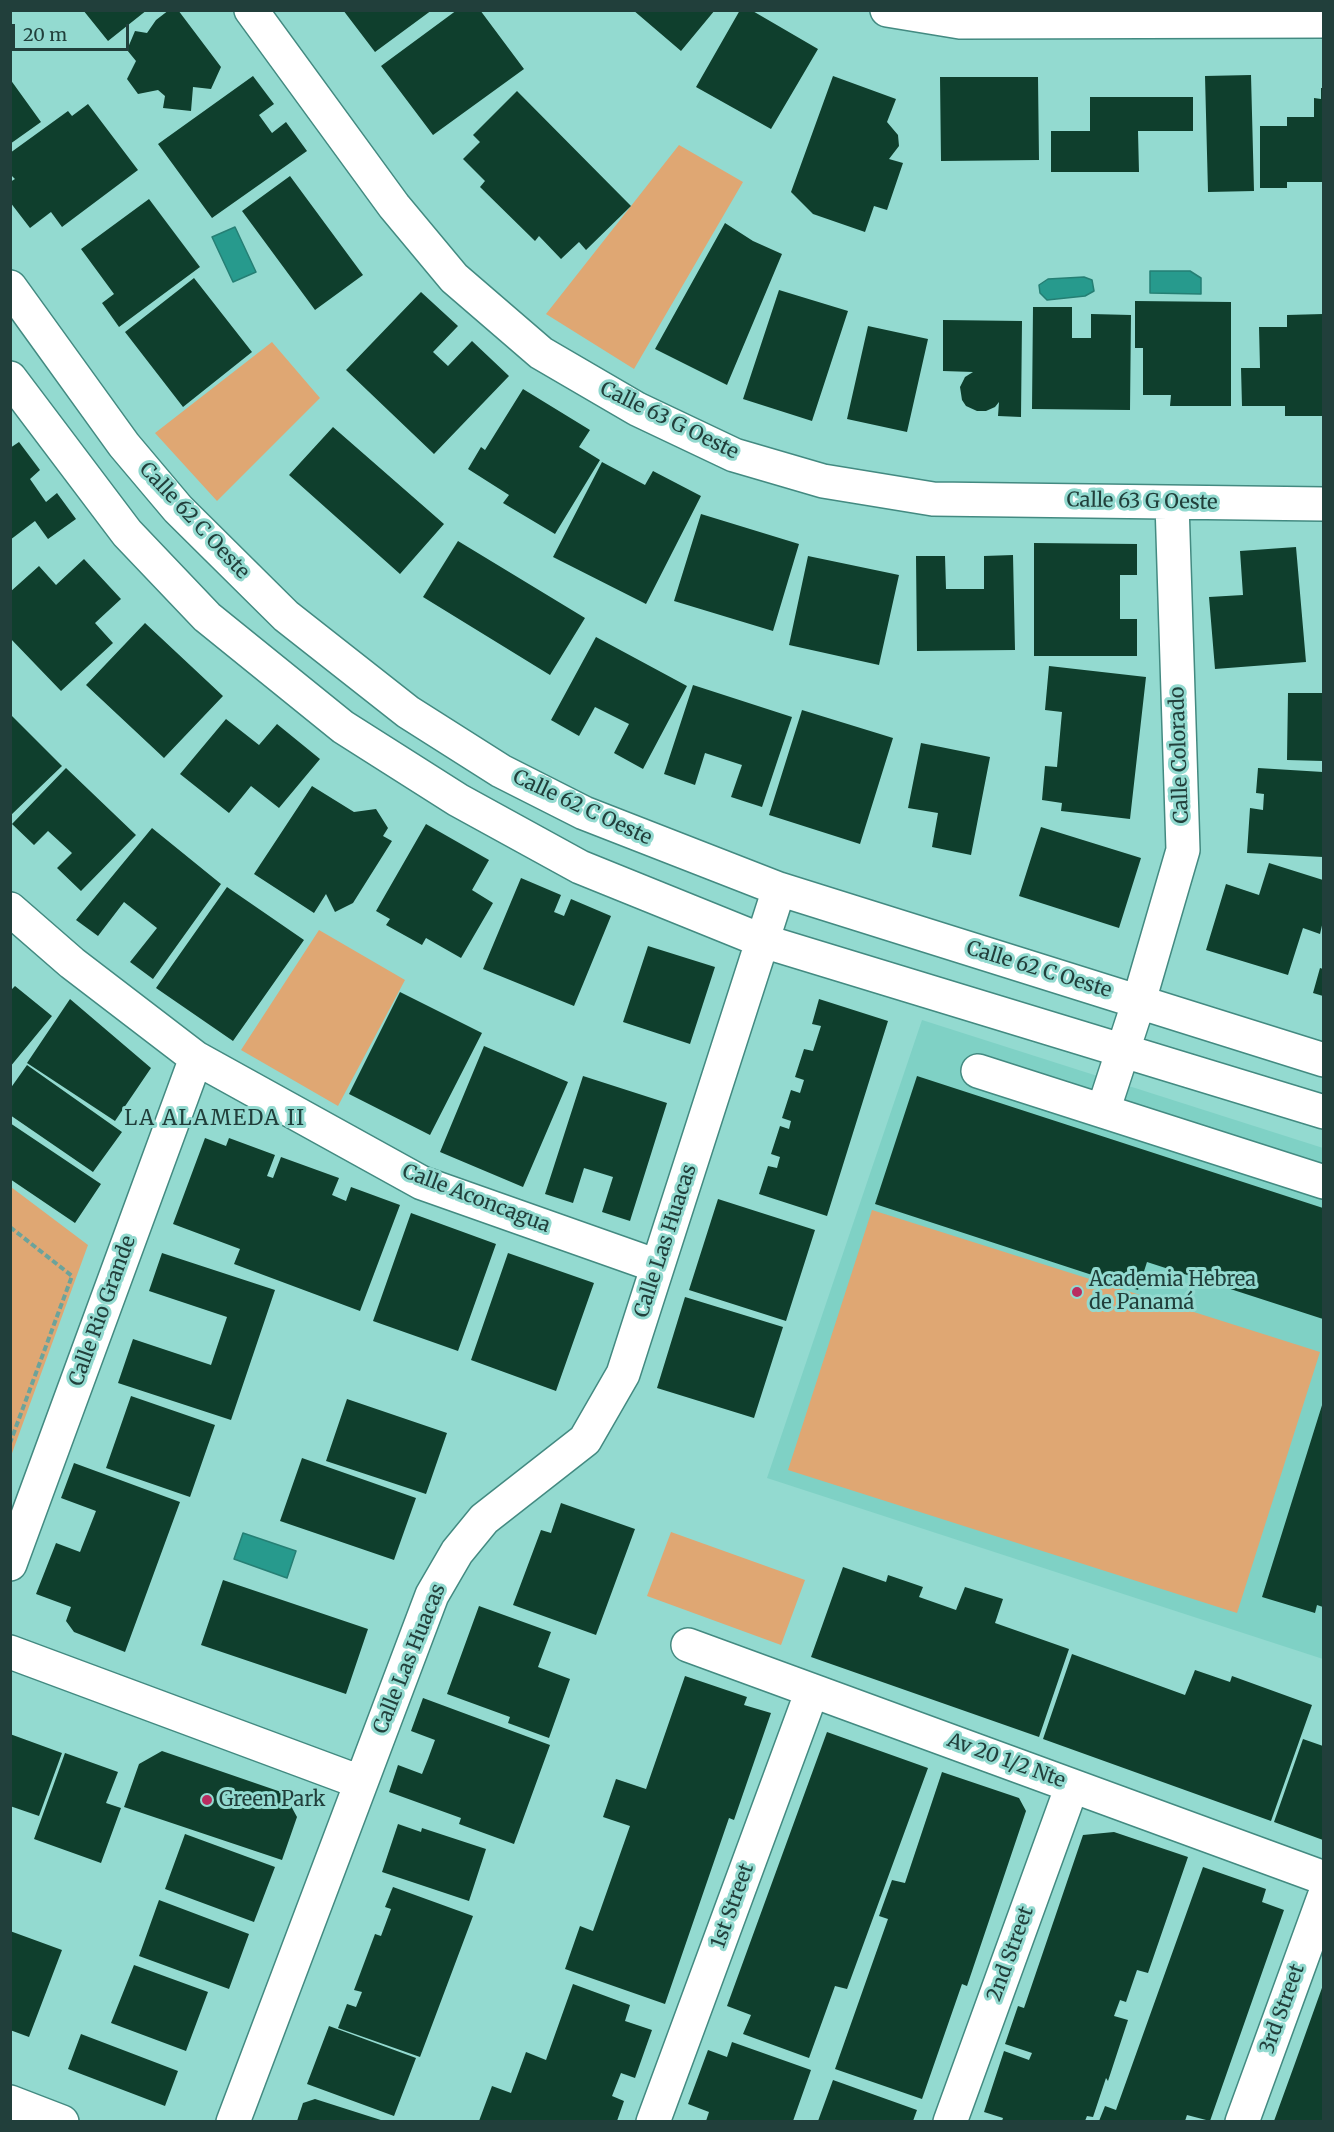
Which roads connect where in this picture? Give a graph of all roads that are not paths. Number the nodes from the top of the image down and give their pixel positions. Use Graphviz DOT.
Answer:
graph roads {
  1 [pos="251,10"];
  2 [pos="886,10"];
  3 [pos="1323,21"];
  4 [pos="10,287"];
  5 [pos="10,378"];
  6 [pos="1172,503"];
  7 [pos="1323,504"];
  8 [pos="779,889"];
  9 [pos="10,909"];
  10 [pos="763,941"];
  11 [pos="1139,1001"];
  12 [pos="1123,1050"];
  13 [pos="196,1058"];
  14 [pos="1323,1060"];
  15 [pos="978,1071"];
  16 [pos="1103,1111"];
  17 [pos="1323,1113"];
  18 [pos="1323,1182"];
  19 [pos="657,1266"];
  20 [pos="10,1564"];
  21 [pos="688,1645"];
  22 [pos="10,1652"];
  23 [pos="812,1690"];
  24 [pos="360,1782"];
  25 [pos="1072,1786"];
  26 [pos="1323,1878"];
  27 [pos="1323,1897"];
  28 [pos="10,2102"];
  29 [pos="62,2121"];
  30 [pos="233,2121"];
  31 [pos="653,2121"];
  32 [pos="950,2121"];
  33 [pos="1242,2121"];
  1 -- 6 [label="street, Calle 63 G Oeste"];
  2 -- 3 [label="street"];
  4 -- 8 [label="street, Calle 62 C Oeste"];
  5 -- 10 [label="street"];
  6 -- 7 [label="street, Calle 63 G Oeste"];
  6 -- 11 [label="street, Calle Colorado"];
  8 -- 10 [label="street, Calle Las Huacas"];
  8 -- 11 [label="street, Calle 62 C Oeste"];
  9 -- 13 [label="street, Calle Aconcagua"];
  10 -- 12 [label="street"];
  10 -- 19 [label="street, Calle Las Huacas"];
  11 -- 12 [label="street, Calle Colorado"];
  11 -- 14 [label="street, Calle 62 C Oeste"];
  12 -- 16 [label="street, Calle Colorado"];
  12 -- 17 [label="street"];
  13 -- 19 [label="street, Calle Aconcagua"];
  13 -- 20 [label="street, Calle Rio Grande"];
  15 -- 16 [label="street"];
  16 -- 18 [label="street"];
  19 -- 24 [label="street, Calle Las Huacas"];
  21 -- 23 [label="street, Av 20 1/2 Nte"];
  22 -- 24 [label="street"];
  23 -- 25 [label="street, Av 20 1/2 Nte"];
  23 -- 31 [label="street, 1st Street"];
  24 -- 30 [label="street, Calle Las Huacas"];
  25 -- 26 [label="street, Av 20 1/2 Nte"];
  25 -- 32 [label="street, 2nd Street"];
  27 -- 33 [label="street, 3rd Street"];
  28 -- 29 [label="street"];
}
